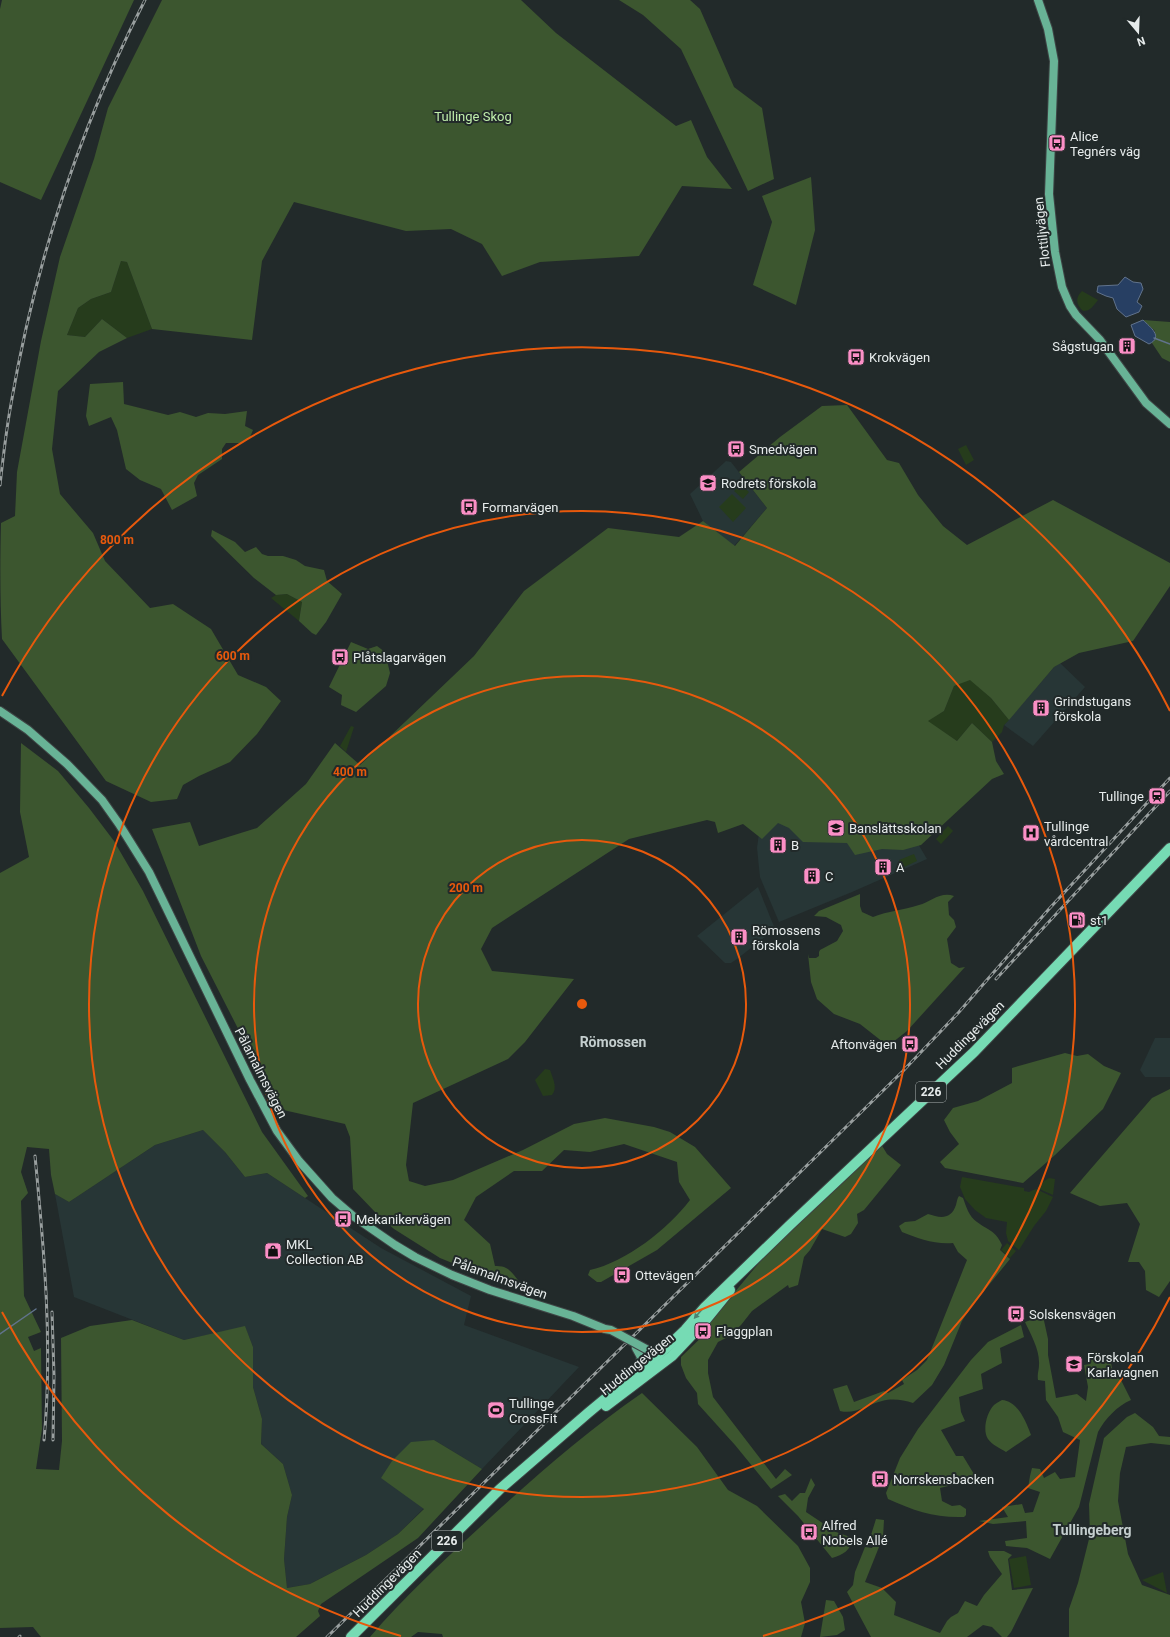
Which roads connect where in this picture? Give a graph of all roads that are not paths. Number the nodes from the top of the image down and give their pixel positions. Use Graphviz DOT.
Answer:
graph roads {
  1 [pos="1038,0"];
  2 [pos="1170,424"];
  3 [pos="0,711"];
  4 [pos="1170,848"];
  5 [pos="605,1329"];
  6 [pos="652,1358"];
  7 [pos="546,1449"];
  8 [pos="351,1637"];
  1 -- 2 [label="street, Flottiljvägen"];
  3 -- 5 [label="street, Pålamalmsvägen"];
  4 -- 6 [label="main road, Huddingevägen / 226"];
  5 -- 6 [label="street, Pålamalmsvägen"];
  5 -- 6 [label="street, Pålamalmsvägen, bridge"];
  6 -- 7 [label="main road, Huddingevägen / 226"];
  6 -- 7 [label="main road, Huddingevägen / 226"];
  7 -- 8 [label="main road, Huddingevägen / 226"];
}
